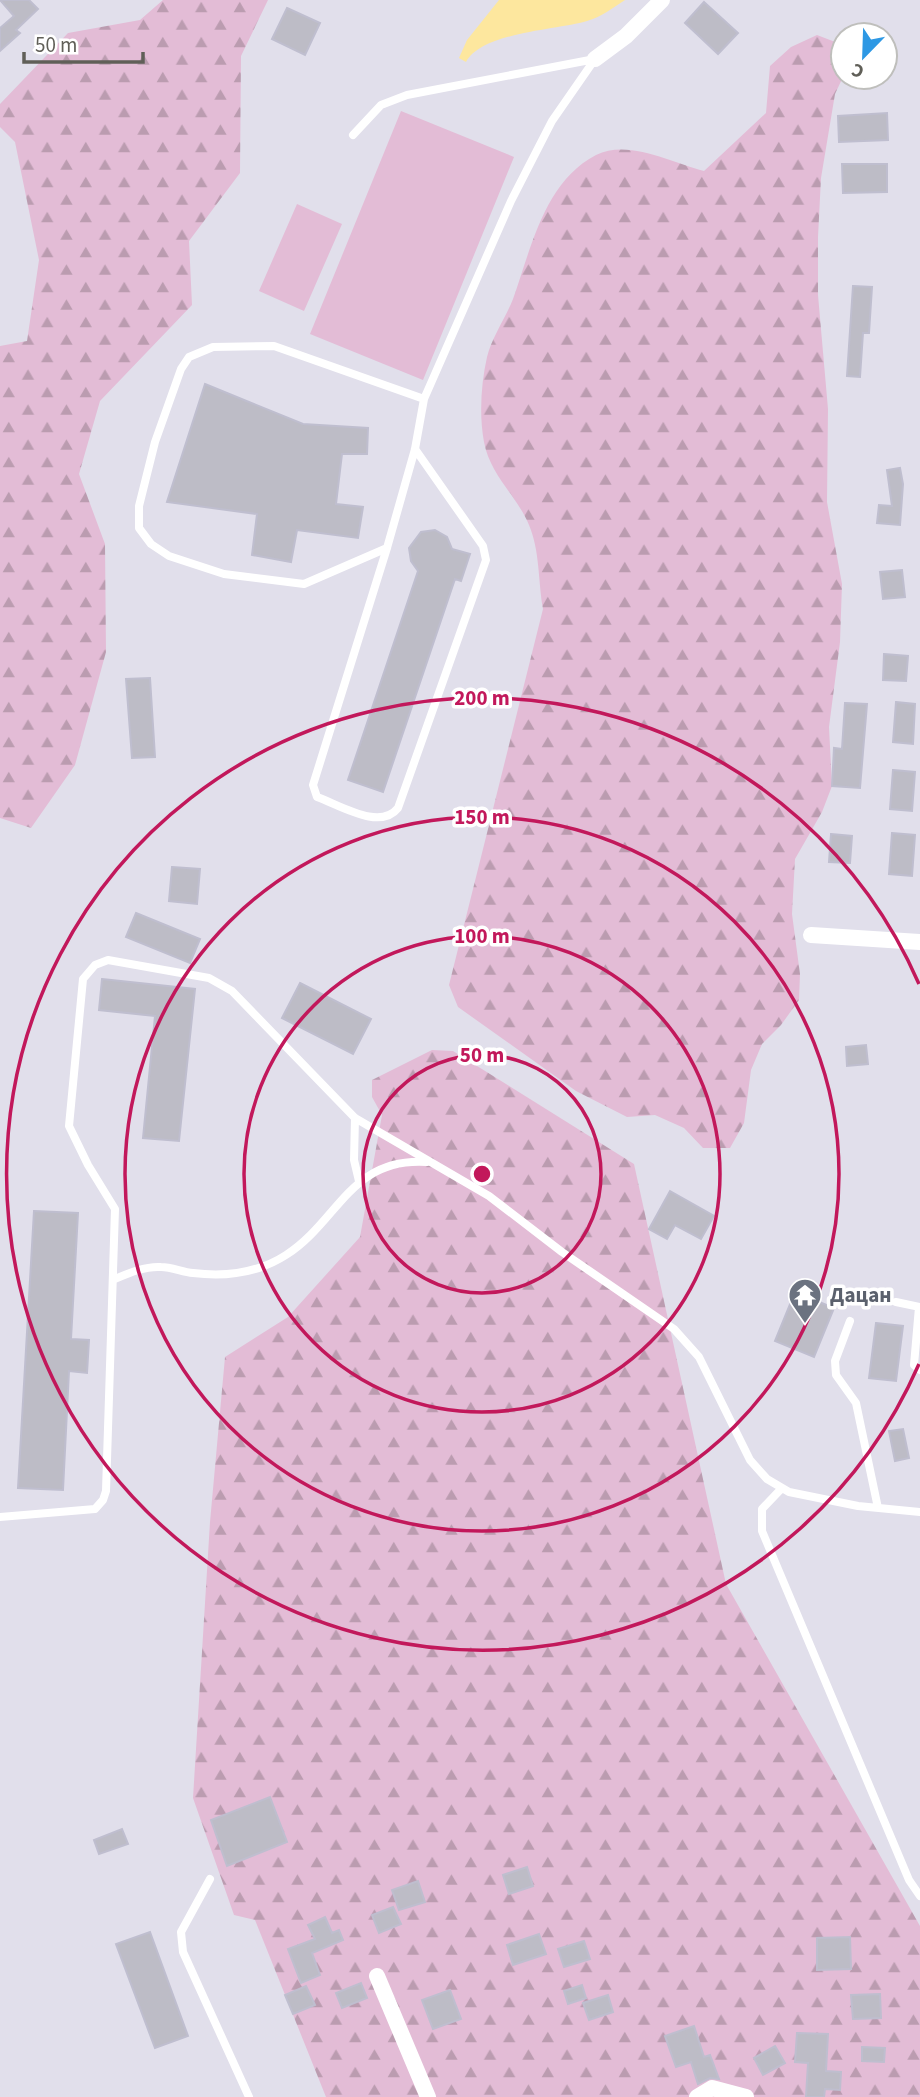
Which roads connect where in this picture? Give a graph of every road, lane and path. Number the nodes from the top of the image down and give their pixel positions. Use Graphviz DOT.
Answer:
graph roads {
  1 [pos="662,0"];
  2 [pos="595,59"];
  3 [pos="353,135"];
  4 [pos="424,399"];
  5 [pos="415,449"];
  6 [pos="387,548"];
  7 [pos="811,935"];
  8 [pos="920,942"];
  9 [pos="355,1118"];
  10 [pos="430,1162"];
  11 [pos="359,1181"];
  12 [pos="115,1279"];
  13 [pos="896,1302"];
  14 [pos="920,1307"];
  15 [pos="850,1321"];
  16 [pos="920,1370"];
  17 [pos="782,1488"];
  18 [pos="878,1508"];
  19 [pos="920,1512"];
  20 [pos="0,1517"];
  21 [pos="210,1879"];
  22 [pos="920,1896"];
  23 [pos="377,1976"];
  24 [pos="249,2097"];
  25 [pos="428,2097"];
  26 [pos="697,2097"];
  27 [pos="746,2097"];
  1 -- 2 [label="street"];
  2 -- 3 [label="lane"];
  2 -- 4 [label="lane"];
  4 -- 5 [label="lane"];
  4 -- 6 [label="lane"];
  5 -- 6 [label="lane"];
  5 -- 6 [label="lane"];
  7 -- 8 [label="street"];
  9 -- 10 [label="lane"];
  9 -- 11 [label="lane"];
  9 -- 12 [label="lane"];
  10 -- 11 [label="lane"];
  10 -- 17 [label="lane"];
  11 -- 12 [label="lane"];
  12 -- 20 [label="lane"];
  13 -- 14 [label="lane"];
  14 -- 16 [label="lane"];
  15 -- 18 [label="lane"];
  17 -- 18 [label="lane"];
  17 -- 22 [label="lane"];
  18 -- 19 [label="lane"];
  21 -- 24 [label="lane"];
  23 -- 25 [label="street"];
  26 -- 27 [label="street"];
}
